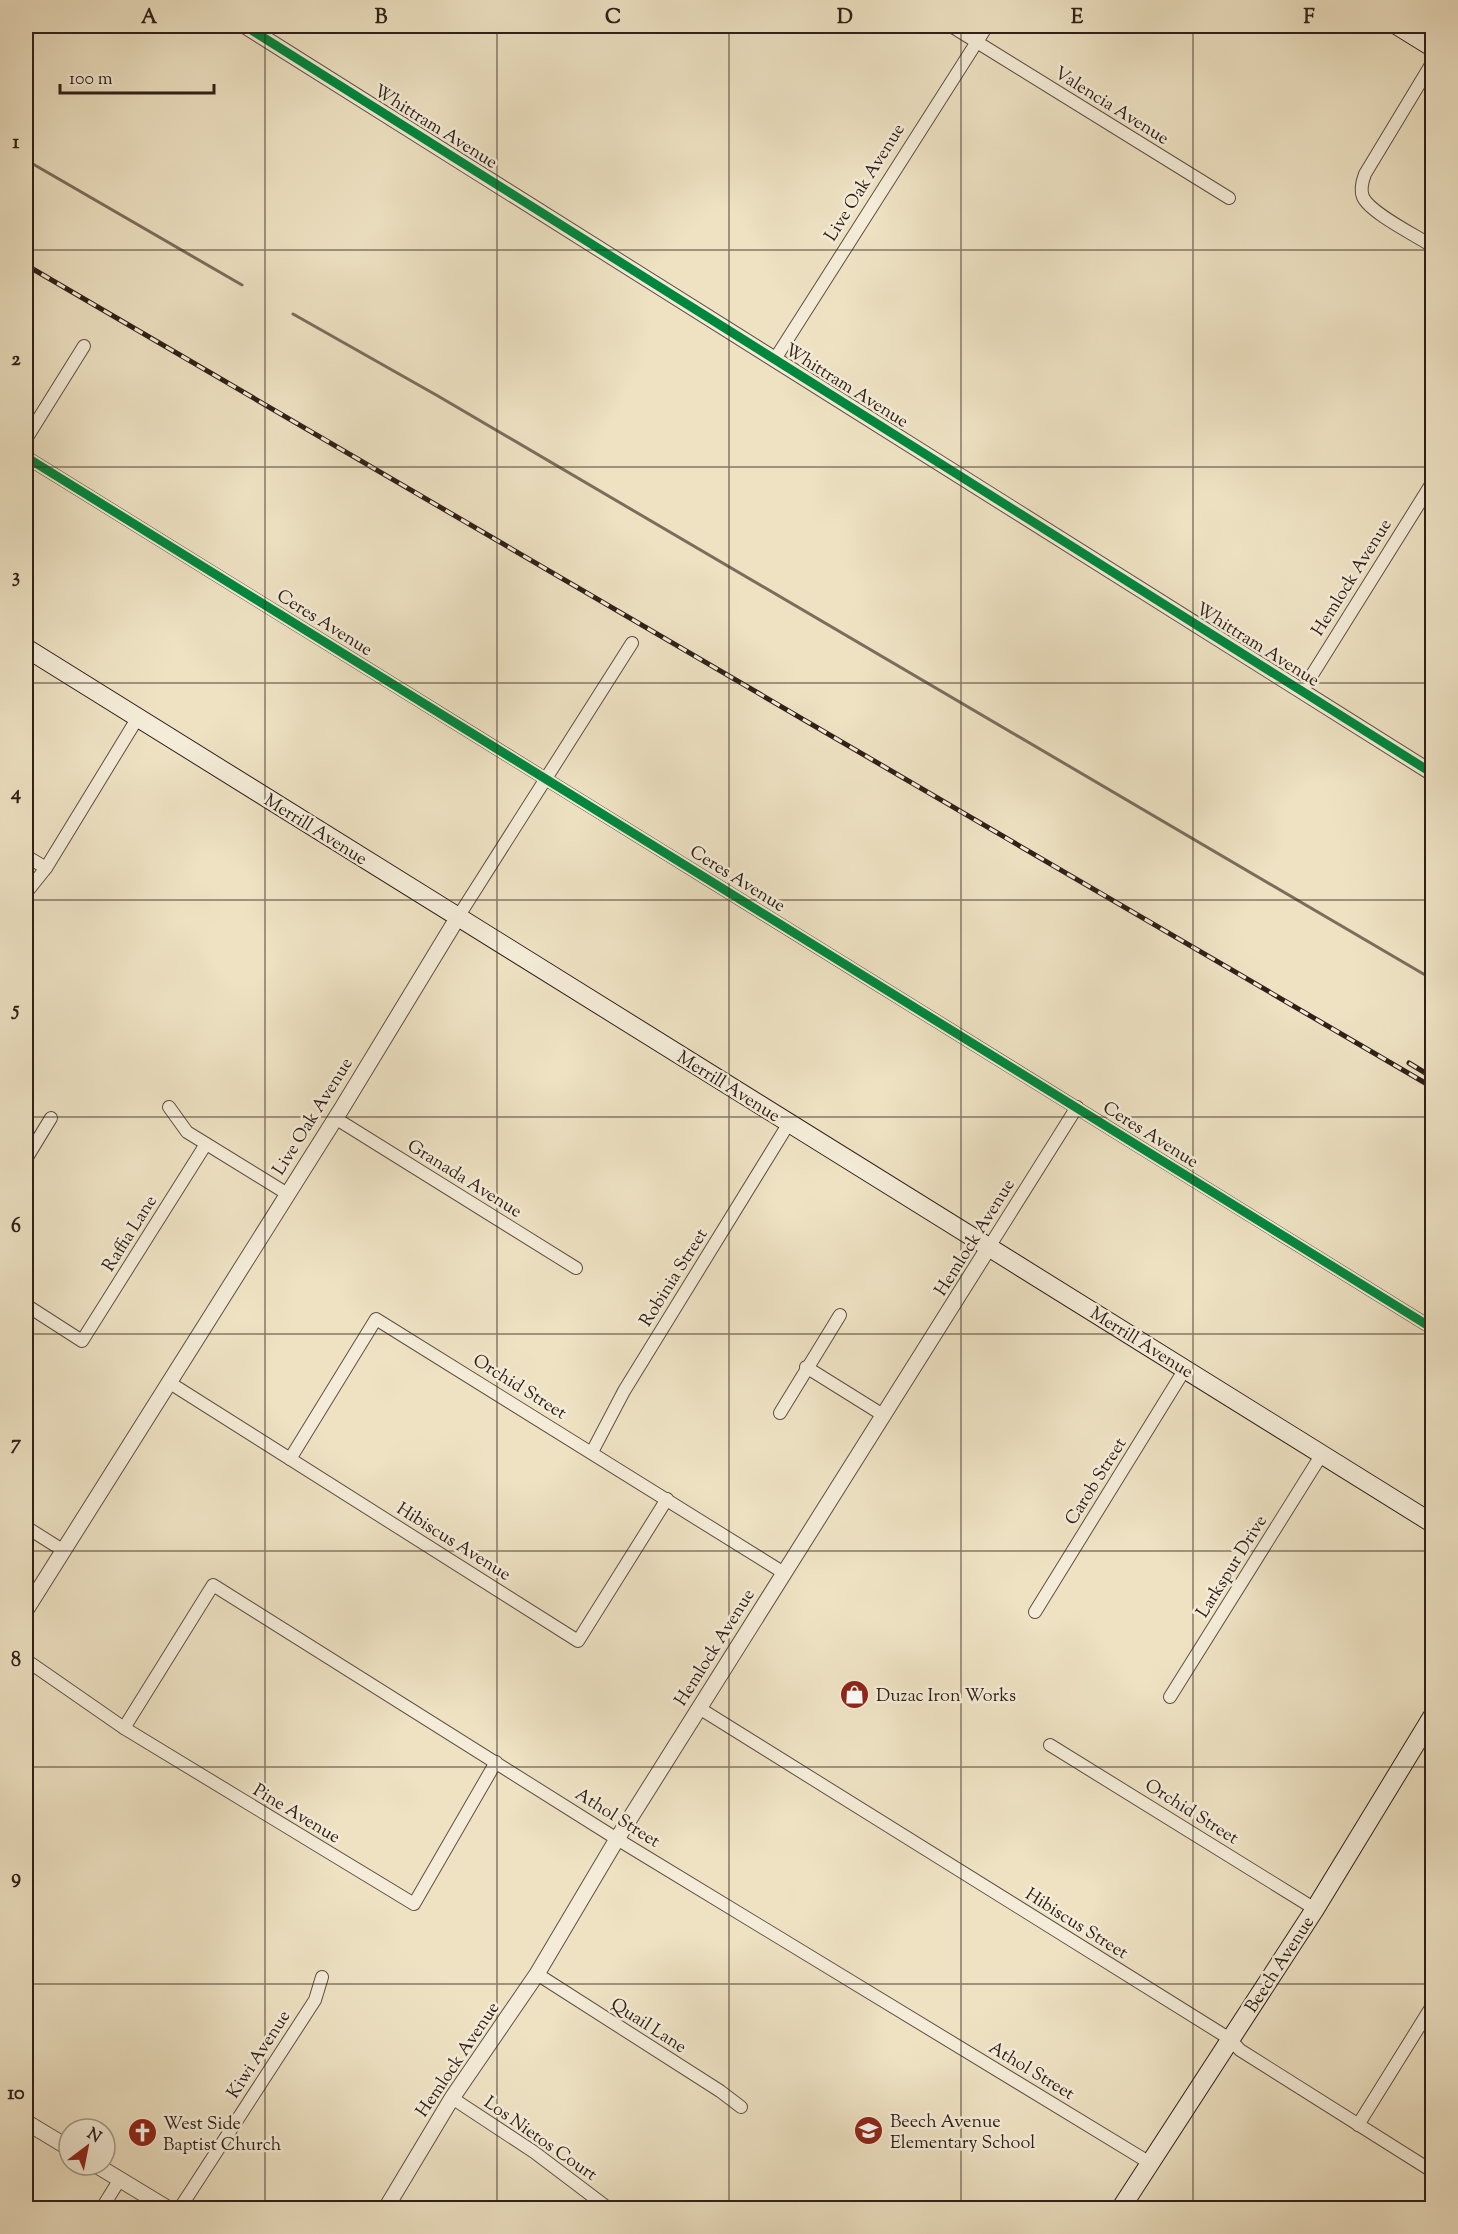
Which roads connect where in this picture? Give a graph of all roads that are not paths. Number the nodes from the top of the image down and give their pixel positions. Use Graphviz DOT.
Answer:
graph roads {
  1 [pos="247,26"];
  2 [pos="951,26"];
  3 [pos="987,26"];
  4 [pos="1398,26"];
  5 [pos="976,42"];
  6 [pos="1432,47"];
  7 [pos="1432,63"];
  8 [pos="1229,198"];
  9 [pos="1432,246"];
  10 [pos="84,346"];
  11 [pos="775,359"];
  12 [pos="26,439"];
  13 [pos="26,457"];
  14 [pos="1432,483"];
  15 [pos="632,643"];
  16 [pos="26,648"];
  17 [pos="1302,691"];
  18 [pos="137,719"];
  19 [pos="1432,773"];
  20 [pos="546,779"];
  21 [pos="26,856"];
  22 [pos="46,868"];
  23 [pos="26,893"];
  24 [pos="458,917"];
  25 [pos="169,1107"];
  26 [pos="1077,1107"];
  27 [pos="51,1118"];
  28 [pos="335,1118"];
  29 [pos="789,1124"];
  30 [pos="206,1144"];
  31 [pos="26,1159"];
  32 [pos="286,1193"];
  33 [pos="989,1247"];
  34 [pos="576,1268"];
  35 [pos="26,1305"];
  36 [pos="840,1315"];
  37 [pos="1432,1328"];
  38 [pos="806,1367"];
  39 [pos="1185,1369"];
  40 [pos="170,1383"];
  41 [pos="780,1413"];
  42 [pos="883,1415"];
  43 [pos="592,1452"];
  44 [pos="1322,1454"];
  45 [pos="290,1459"];
  46 [pos="667,1500"];
  47 [pos="1432,1523"];
  48 [pos="26,1527"];
  49 [pos="64,1551"];
  50 [pos="784,1573"];
  51 [pos="26,1610"];
  52 [pos="1035,1612"];
  53 [pos="26,1660"];
  54 [pos="1170,1697"];
  55 [pos="699,1708"];
  56 [pos="1432,1717"];
  57 [pos="124,1728"];
  58 [pos="1050,1745"];
  59 [pos="496,1762"];
  60 [pos="617,1839"];
  61 [pos="1315,1909"];
  62 [pos="537,1974"];
  63 [pos="322,1977"];
  64 [pos="1432,2006"];
  65 [pos="1230,2039"];
  66 [pos="452,2098"];
  67 [pos="741,2108"];
  68 [pos="26,2122"];
  69 [pos="1358,2125"];
  70 [pos="57,2141"];
  71 [pos="1150,2163"];
  72 [pos="1432,2171"];
  73 [pos="117,2177"];
  74 [pos="120,2179"];
  75 [pos="102,2208"];
  76 [pos="167,2208"];
  77 [pos="180,2208"];
  78 [pos="386,2208"];
  79 [pos="608,2208"];
  80 [pos="1121,2208"];
  1 -- 11 [label="street, Whittram Avenue"];
  2 -- 5 [label="street, Valencia Avenue"];
  3 -- 5 [label="street, Live Oak Avenue"];
  4 -- 6 [label="main road"];
  5 -- 8 [label="street, Valencia Avenue"];
  5 -- 11 [label="street, Live Oak Avenue"];
  7 -- 9 [label="street"];
  10 -- 12 [label="street"];
  11 -- 17 [label="street, Whittram Avenue"];
  13 -- 20 [label="street, Ceres Avenue"];
  14 -- 17 [label="street, Hemlock Avenue"];
  15 -- 20 [label="street, Live Oak Avenue"];
  16 -- 18 [label="main road, Merrill Avenue"];
  17 -- 19 [label="street, Whittram Avenue"];
  18 -- 22 [label="street"];
  18 -- 24 [label="main road, Merrill Avenue"];
  20 -- 24 [label="street, Live Oak Avenue"];
  20 -- 26 [label="street, Ceres Avenue"];
  21 -- 22 [label="street"];
  22 -- 23 [label="street"];
  24 -- 28 [label="street, Live Oak Avenue"];
  24 -- 29 [label="main road, Merrill Avenue"];
  25 -- 30 [label="street"];
  26 -- 33 [label="street, Hemlock Avenue"];
  26 -- 37 [label="street, Ceres Avenue"];
  27 -- 31 [label="street"];
  28 -- 32 [label="street, Live Oak Avenue"];
  28 -- 34 [label="street, Granada Avenue"];
  29 -- 33 [label="main road, Merrill Avenue"];
  29 -- 43 [label="street, Robinia Street"];
  30 -- 32 [label="street"];
  30 -- 35 [label="street, Raffia Lane"];
  32 -- 40 [label="street, Live Oak Avenue"];
  33 -- 39 [label="main road, Merrill Avenue"];
  33 -- 42 [label="street, Hemlock Avenue"];
  36 -- 38 [label="street"];
  38 -- 41 [label="street"];
  38 -- 42 [label="street"];
  39 -- 44 [label="main road, Merrill Avenue"];
  39 -- 52 [label="street, Carob Street"];
  40 -- 45 [label="street, Hibiscus Avenue"];
  40 -- 49 [label="street, Live Oak Avenue"];
  42 -- 50 [label="street, Hemlock Avenue"];
  43 -- 45 [label="street, Orchid Street"];
  43 -- 46 [label="street, Orchid Street"];
  44 -- 47 [label="main road, Merrill Avenue"];
  44 -- 54 [label="street, Larkspur Drive"];
  45 -- 46 [label="street, Hibiscus Avenue"];
  46 -- 50 [label="street, Orchid Street"];
  48 -- 49 [label="street"];
  49 -- 51 [label="street, Live Oak Avenue"];
  50 -- 55 [label="street, Hemlock Avenue"];
  53 -- 57 [label="street, Pine Avenue"];
  55 -- 60 [label="street, Hemlock Avenue"];
  55 -- 65 [label="street, Hibiscus Street"];
  56 -- 61 [label="main road, Beech Avenue"];
  57 -- 59 [label="street, Athol Street"];
  57 -- 59 [label="street, Pine Avenue"];
  58 -- 61 [label="street, Orchid Street"];
  59 -- 60 [label="street, Athol Street"];
  60 -- 62 [label="street, Hemlock Avenue"];
  60 -- 71 [label="street, Athol Street"];
  61 -- 65 [label="main road, Beech Avenue"];
  62 -- 66 [label="street, Hemlock Avenue"];
  62 -- 67 [label="street, Quail Lane"];
  63 -- 77 [label="street, Kiwi Avenue"];
  64 -- 69 [label="street"];
  65 -- 69 [label="street, Hibiscus Street"];
  65 -- 71 [label="main road, Beech Avenue"];
  66 -- 78 [label="street, Hemlock Avenue"];
  66 -- 79 [label="street, Los Nietos Court"];
  68 -- 70 [label="street"];
  69 -- 72 [label="street, Hibiscus Street"];
  71 -- 80 [label="main road, Beech Avenue"];
  73 -- 74 [label="street"];
  74 -- 75 [label="street"];
  74 -- 76 [label="street"];
}
